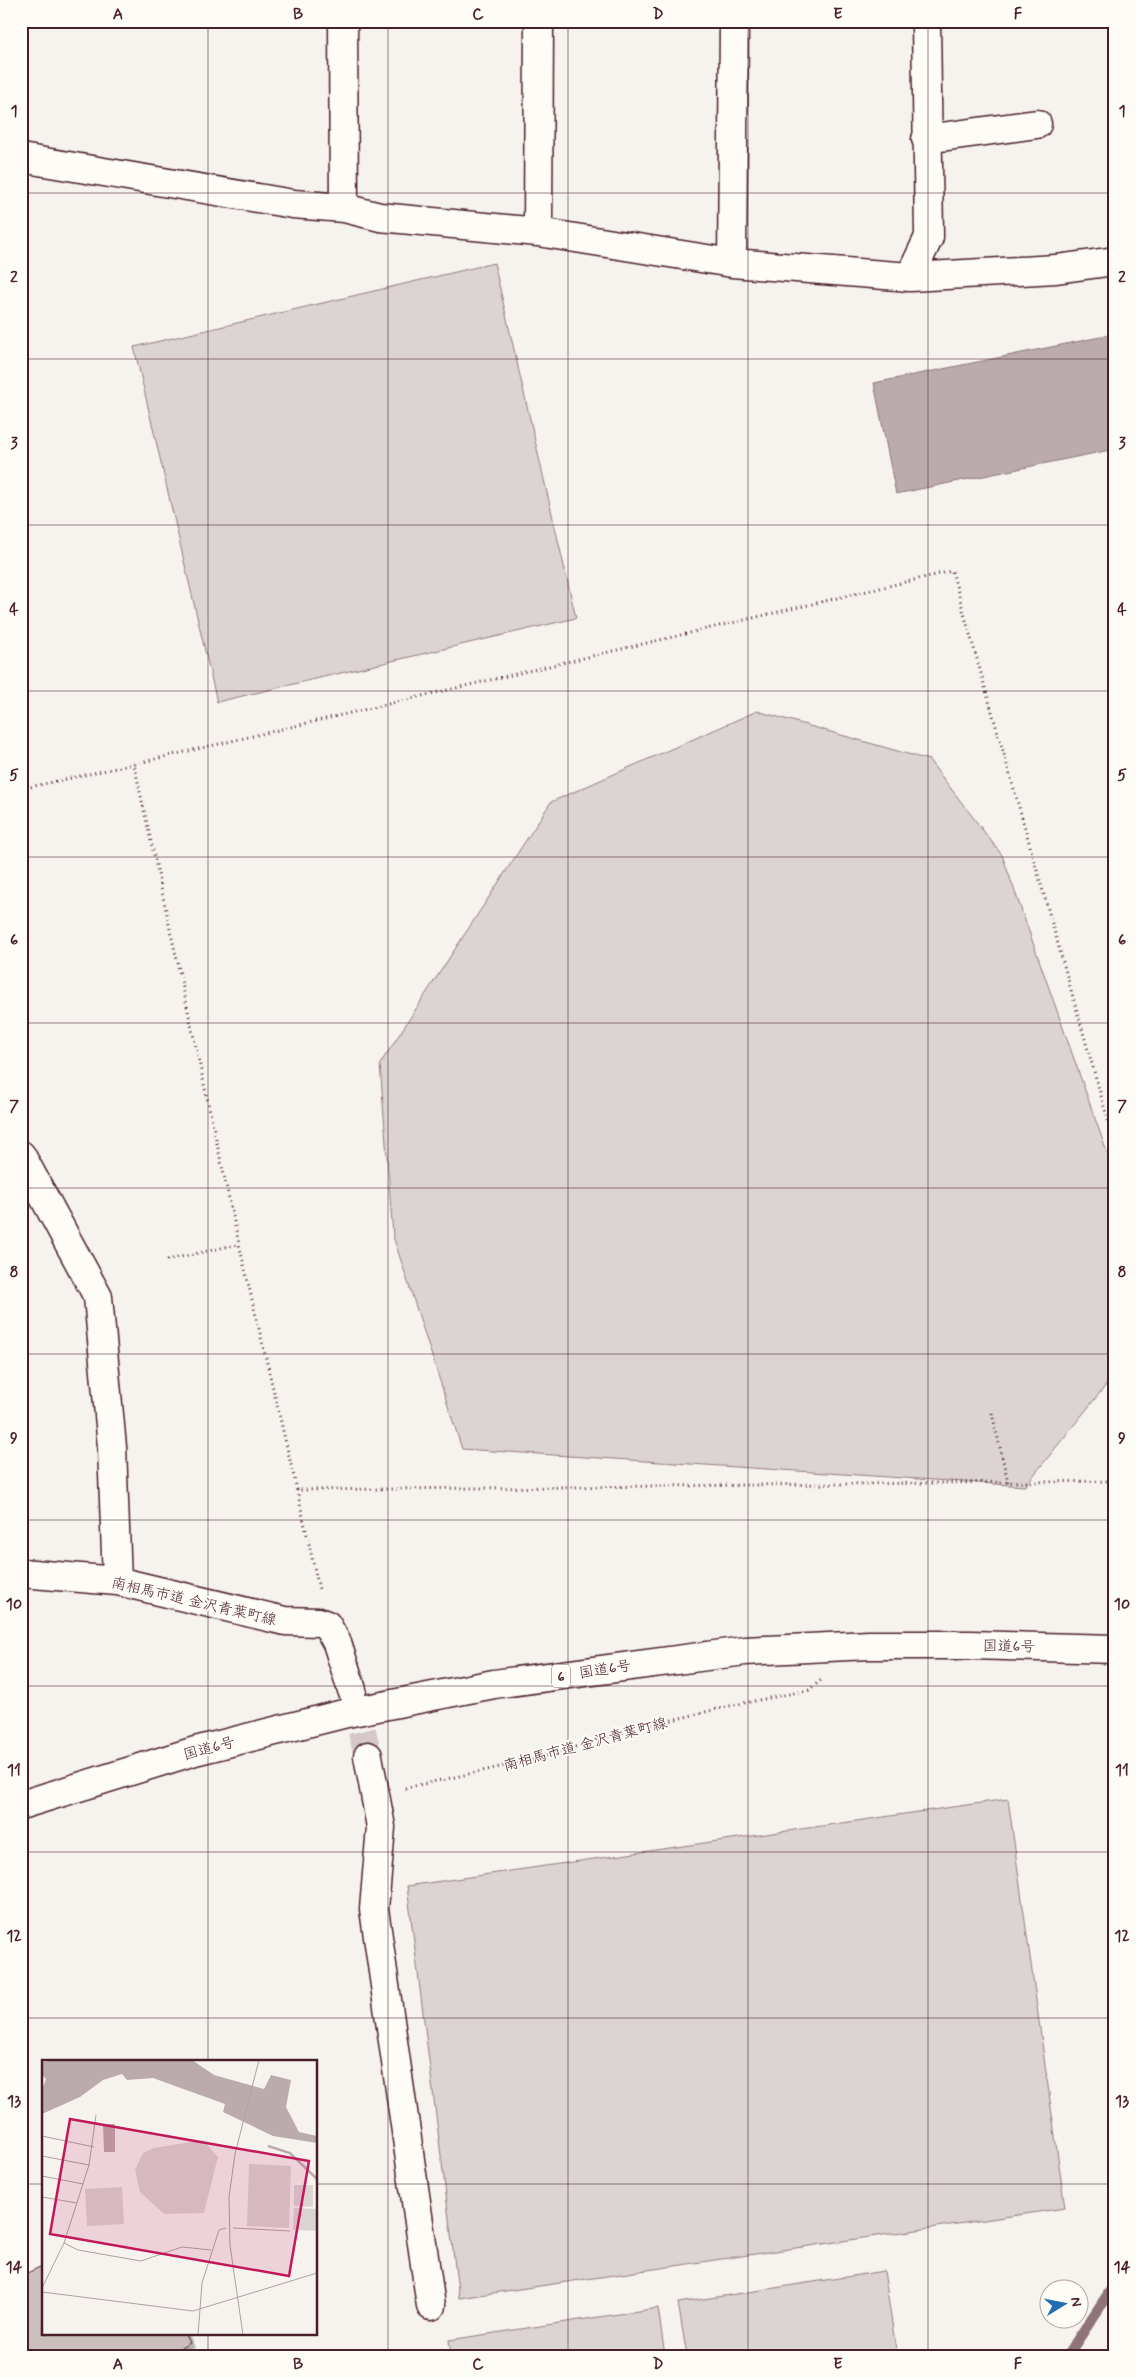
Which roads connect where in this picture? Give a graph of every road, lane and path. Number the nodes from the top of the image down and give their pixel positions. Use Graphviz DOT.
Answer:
graph roads {
  1 [pos="343,21"];
  2 [pos="539,21"];
  3 [pos="734,21"];
  4 [pos="926,21"];
  5 [pos="1036,124"];
  6 [pos="926,139"];
  7 [pos="21,158"];
  8 [pos="344,208"];
  9 [pos="538,232"];
  10 [pos="1115,260"];
  11 [pos="732,263"];
  12 [pos="910,277"];
  13 [pos="134,764"];
  14 [pos="21,789"];
  15 [pos="1115,1145"];
  16 [pos="21,1155"];
  17 [pos="238,1244"];
  18 [pos="167,1260"];
  19 [pos="992,1413"];
  20 [pos="1115,1481"];
  21 [pos="1008,1482"];
  22 [pos="297,1490"];
  23 [pos="21,1573"];
  24 [pos="117,1581"];
  25 [pos="327,1625"];
  26 [pos="1115,1649"];
  27 [pos="828,1675"];
  28 [pos="352,1690"];
  29 [pos="368,1756"];
  30 [pos="375,1794"];
  31 [pos="21,1805"];
  32 [pos="430,2306"];
  1 -- 8 [label="main road"];
  2 -- 9 [label="main road"];
  3 -- 11 [label="main road"];
  4 -- 6 [label="main road"];
  5 -- 6 [label="main road"];
  6 -- 12 [label="main road"];
  7 -- 8 [label="main road"];
  8 -- 9 [label="main road"];
  9 -- 11 [label="main road"];
  10 -- 12 [label="main road"];
  11 -- 12 [label="main road"];
  13 -- 14 [label="path"];
  13 -- 15 [label="path"];
  13 -- 17 [label="path"];
  16 -- 24 [label="main road"];
  17 -- 18 [label="path"];
  17 -- 22 [label="path"];
  19 -- 21 [label="path"];
  20 -- 21 [label="path"];
  21 -- 22 [label="path"];
  22 -- 25 [label="path"];
  23 -- 24 [label="main road, 南相馬市道 金沢青葉町線"];
  24 -- 25 [label="main road, 南相馬市道 金沢青葉町線"];
  25 -- 28 [label="main road"];
  26 -- 31 [label="main road, 国道6号 / 6"];
  27 -- 30 [label="path, 南相馬市道 金沢青葉町線"];
  29 -- 30 [label="main road"];
  30 -- 32 [label="main road"];
}
